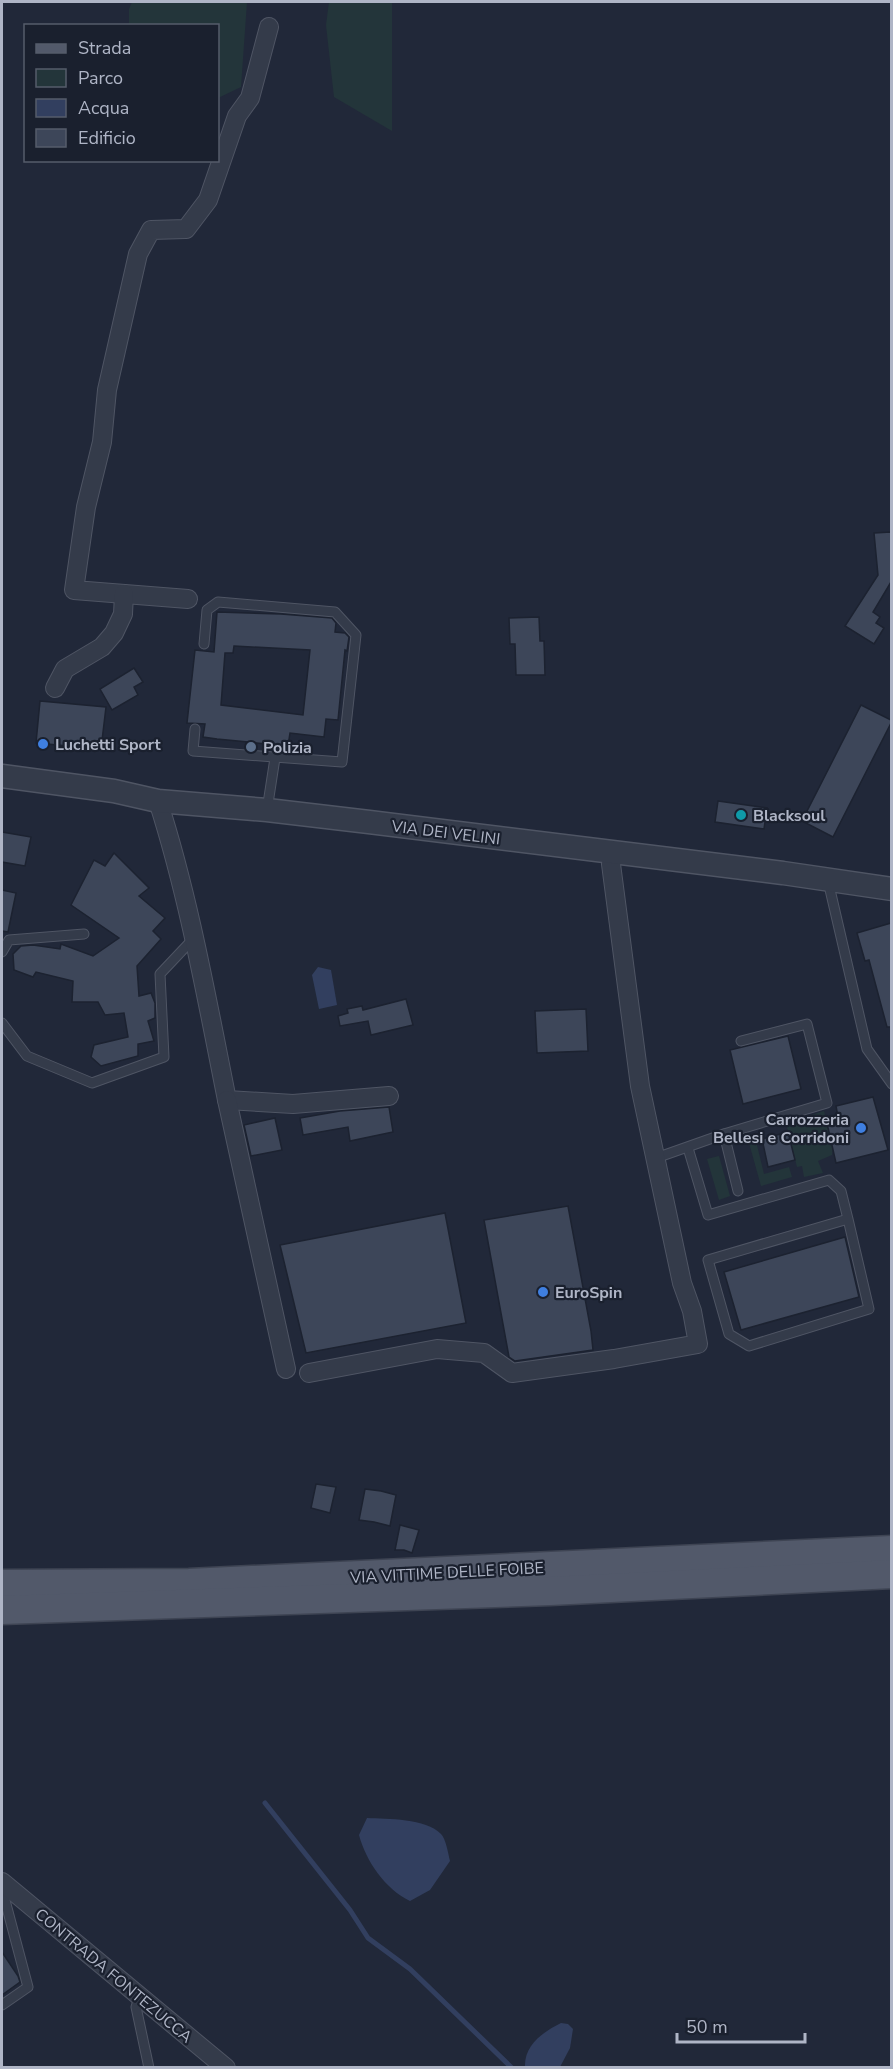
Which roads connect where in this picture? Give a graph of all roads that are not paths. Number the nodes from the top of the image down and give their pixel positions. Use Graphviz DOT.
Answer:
graph roads {
  1 [pos="269,27"];
  2 [pos="124,594"];
  3 [pos="188,599"];
  4 [pos="204,644"];
  5 [pos="55,688"];
  6 [pos="195,729"];
  7 [pos="274,758"];
  8 [pos="2,776"];
  9 [pos="158,801"];
  10 [pos="267,810"];
  11 [pos="613,852"];
  12 [pos="828,881"];
  13 [pos="891,889"];
  14 [pos="84,934"];
  15 [pos="194,938"];
  16 [pos="2,952"];
  17 [pos="2,1023"];
  18 [pos="741,1041"];
  19 [pos="891,1084"];
  20 [pos="389,1096"];
  21 [pos="227,1100"];
  22 [pos="724,1134"];
  23 [pos="688,1148"];
  24 [pos="656,1158"];
  25 [pos="738,1191"];
  26 [pos="848,1219"];
  27 [pos="286,1369"];
  28 [pos="309,1373"];
  29 [pos="891,1550"];
  30 [pos="891,1574"];
  31 [pos="2,1584"];
  32 [pos="2,1610"];
  33 [pos="2,1882"];
  34 [pos="2,1889"];
  35 [pos="139,1998"];
  36 [pos="2,2005"];
  37 [pos="149,2067"];
  38 [pos="226,2067"];
  1 -- 2 [label="street"];
  2 -- 3 [label="street"];
  2 -- 5 [label="street"];
  4 -- 7 [label="lane"];
  6 -- 7 [label="lane"];
  7 -- 10 [label="lane"];
  8 -- 9 [label="street, VIA DEI VELINI"];
  9 -- 10 [label="street, VIA DEI VELINI"];
  9 -- 15 [label="street"];
  10 -- 11 [label="street, VIA DEI VELINI"];
  11 -- 12 [label="street, VIA DEI VELINI"];
  11 -- 24 [label="street"];
  12 -- 13 [label="street, VIA DEI VELINI"];
  12 -- 19 [label="lane"];
  14 -- 16 [label="lane"];
  15 -- 17 [label="lane"];
  15 -- 21 [label="street"];
  18 -- 22 [label="lane"];
  20 -- 21 [label="street"];
  21 -- 27 [label="street"];
  22 -- 23 [label="lane"];
  22 -- 25 [label="lane"];
  23 -- 24 [label="lane"];
  23 -- 26 [label="lane"];
  24 -- 28 [label="street"];
  26 -- 26 [label="lane"];
  29 -- 31 [label="main road, VIA VITTIME DELLE FOIBE"];
  30 -- 32 [label="main road, VIA VITTIME DELLE FOIBE"];
  33 -- 35 [label="street, CONTRADA FONTEZUCCA"];
  34 -- 36 [label="lane"];
  35 -- 37 [label="lane"];
  35 -- 38 [label="street, CONTRADA FONTEZUCCA"];
}
